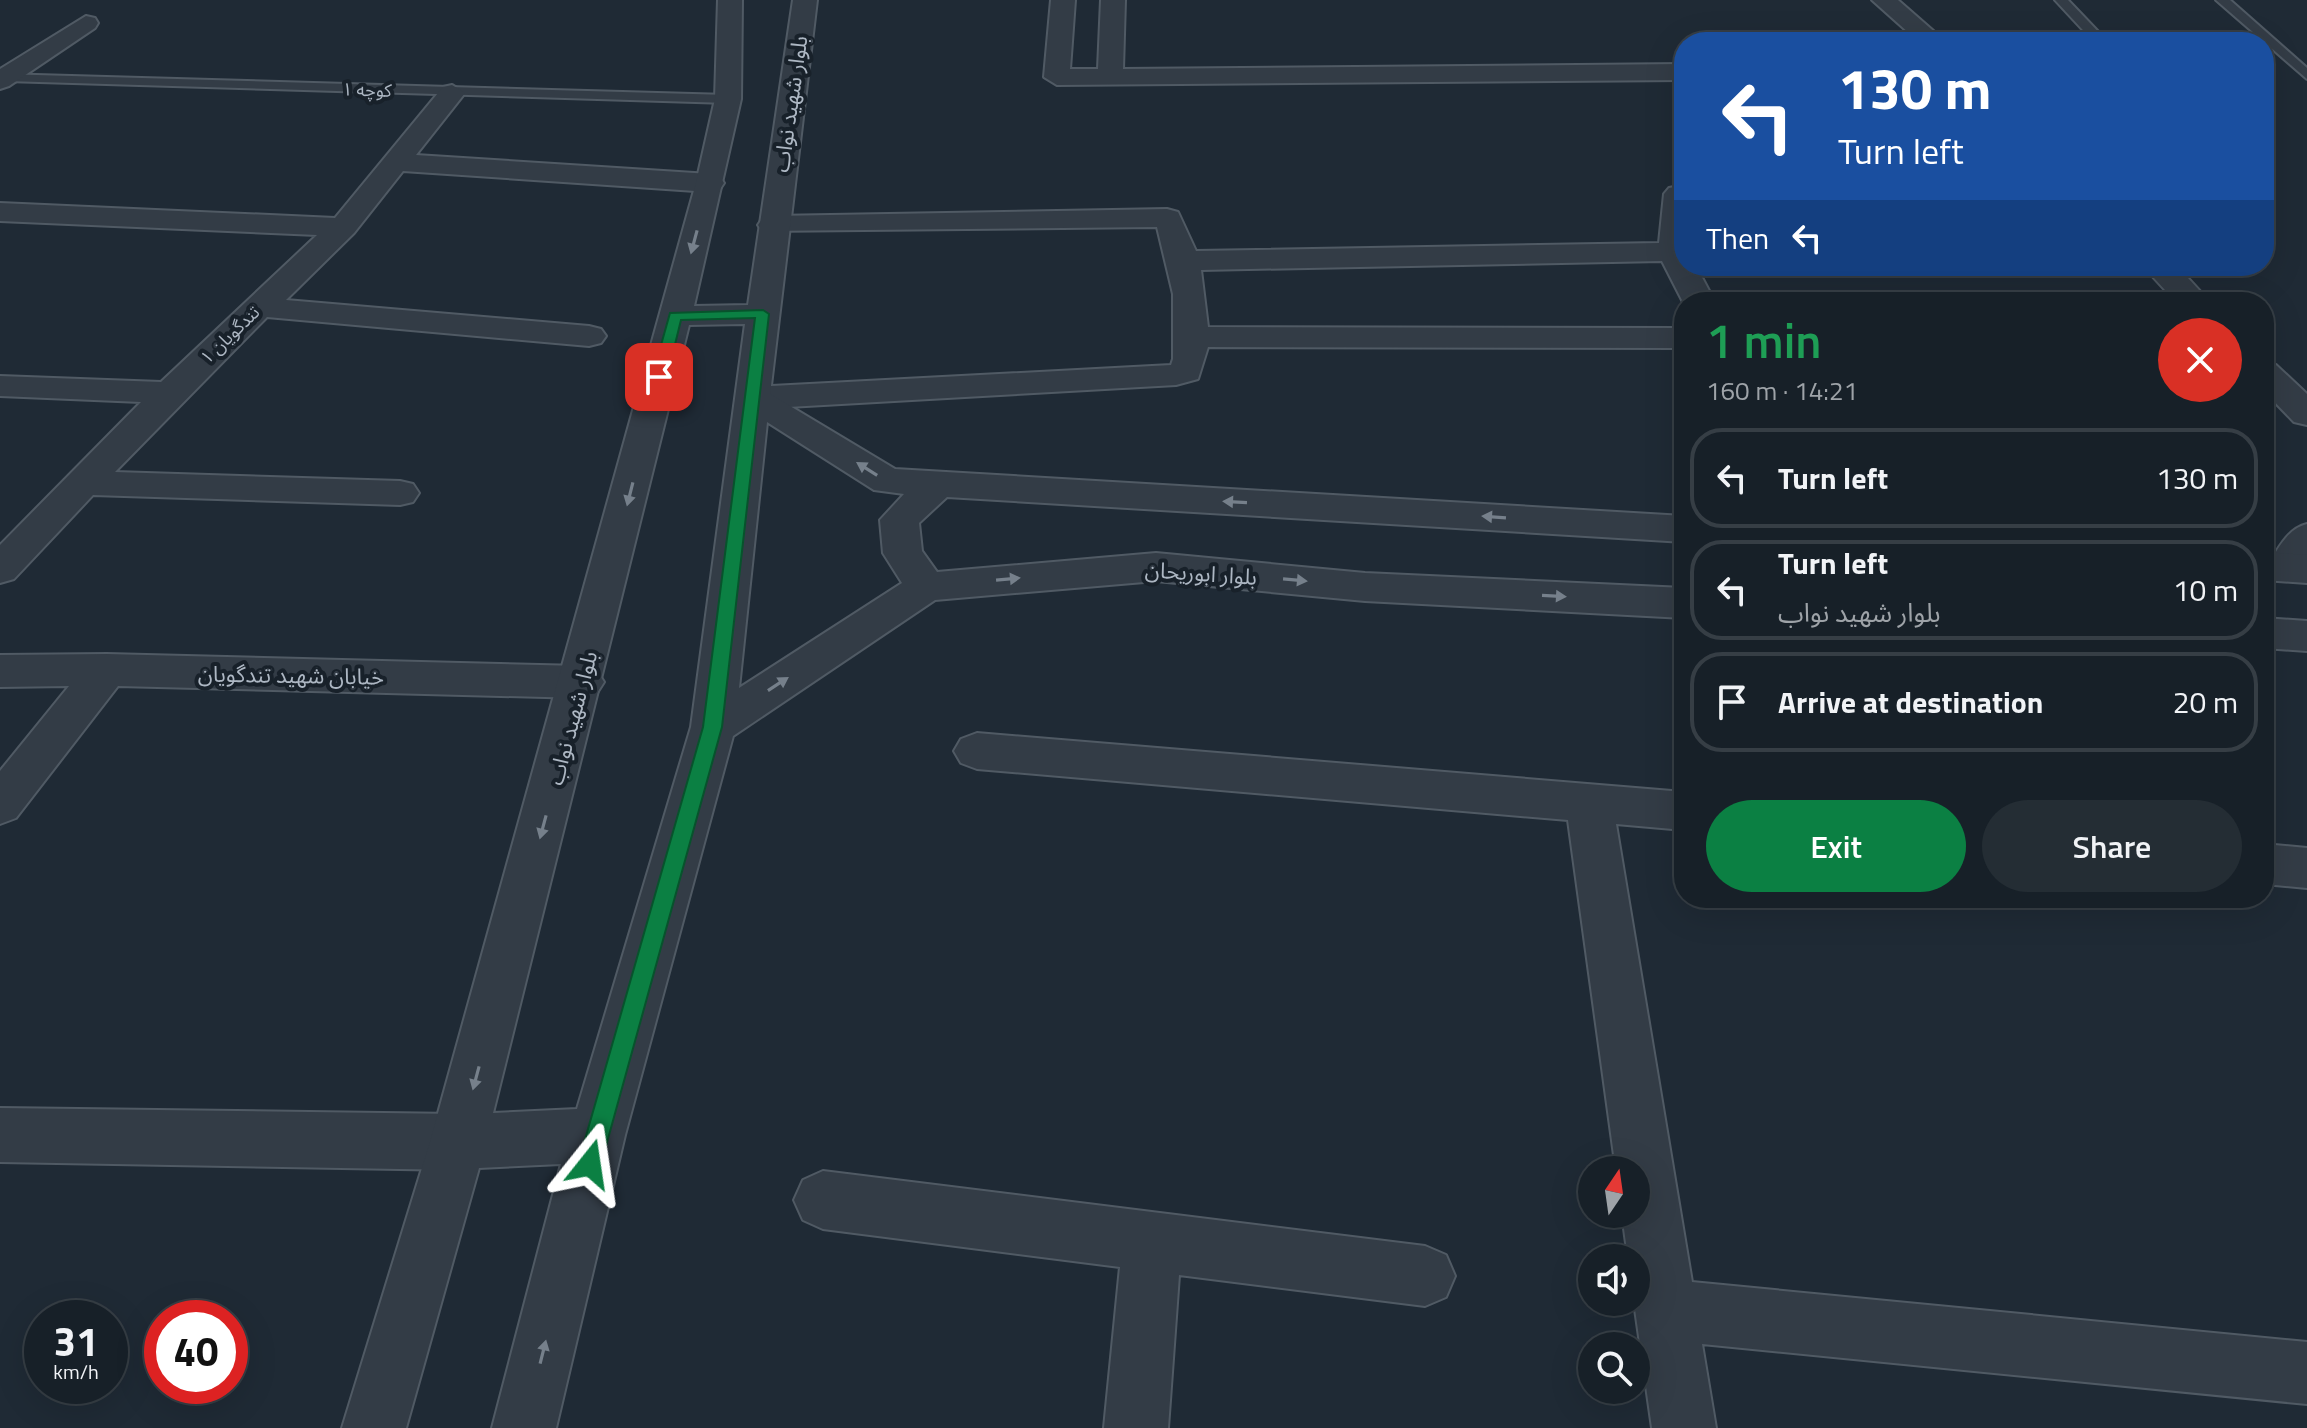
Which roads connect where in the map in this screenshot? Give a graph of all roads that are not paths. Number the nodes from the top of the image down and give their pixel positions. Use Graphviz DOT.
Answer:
graph roads {
  1 [pos="730,0"];
  2 [pos="805,0"];
  3 [pos="1884,0"];
  4 [pos="2061,0"];
  5 [pos="2222,0"];
  6 [pos="1063,5"];
  7 [pos="1112,5"];
  8 [pos="86,23"];
  9 [pos="1922,32"];
  10 [pos="2091,32"];
  11 [pos="2258,32"];
  12 [pos="2274,46"];
  13 [pos="1674,72"];
  14 [pos="2307,75"];
  15 [pos="1110,77"];
  16 [pos="3,79"];
  17 [pos="452,93"];
  18 [pos="728,99"];
  19 [pos="395,162"];
  20 [pos="710,183"];
  21 [pos="0,212"];
  22 [pos="773,225"];
  23 [pos="343,227"];
  24 [pos="1674,242"];
  25 [pos="1673,252"];
  26 [pos="1182,261"];
  27 [pos="2169,276"];
  28 [pos="2184,292"];
  29 [pos="259,307"];
  30 [pos="763,314"];
  31 [pos="675,316"];
  32 [pos="589,336"];
  33 [pos="1195,337"];
  34 [pos="1674,338"];
  35 [pos="2274,382"];
  36 [pos="0,386"];
  37 [pos="170,393"];
  38 [pos="753,398"];
  39 [pos="2307,414"];
  40 [pos="83,483"];
  41 [pos="937,485"];
  42 [pos="400,493"];
  43 [pos="1674,528"];
  44 [pos="0,569"];
  45 [pos="926,587"];
  46 [pos="1674,602"];
  47 [pos="2274,634"];
  48 [pos="2307,636"];
  49 [pos="107,670"];
  50 [pos="0,671"];
  51 [pos="582,682"];
  52 [pos="713,727"];
  53 [pos="977,751"];
  54 [pos="1589,803"];
  55 [pos="0,805"];
  56 [pos="1674,810"];
  57 [pos="2274,865"];
  58 [pos="2307,868"];
  59 [pos="0,1135"];
  60 [pos="597,1135"];
  61 [pos="458,1142"];
  62 [pos="823,1200"];
  63 [pos="1152,1243"];
  64 [pos="1425,1276"];
  65 [pos="1666,1310"];
  66 [pos="2307,1373"];
  67 [pos="374,1428"];
  68 [pos="524,1428"];
  69 [pos="1136,1428"];
  70 [pos="1684,1428"];
  1 -- 18 [label="street, بلوار شهید نواب"];
  2 -- 22 [label="street, بلوار شهید نواب"];
  3 -- 9 [label="street"];
  4 -- 10 [label="lane"];
  5 -- 11 [label="lane"];
  6 -- 7 [label="street"];
  6 -- 15 [label="street"];
  7 -- 15 [label="street"];
  8 -- 16 [label="street"];
  12 -- 14 [label="lane"];
  13 -- 15 [label="street"];
  16 -- 17 [label="lane, کوچه ۱"];
  17 -- 18 [label="lane, کوچه ۱"];
  17 -- 19 [label="street, تندگویان ۱"];
  18 -- 20 [label="street, بلوار شهید نواب"];
  19 -- 20 [label="street"];
  19 -- 23 [label="street, تندگویان ۱"];
  20 -- 31 [label="street, بلوار شهید نواب, one-way"];
  21 -- 23 [label="street"];
  22 -- 26 [label="street"];
  22 -- 30 [label="street, بلوار شهید نواب"];
  23 -- 29 [label="street, تندگویان ۱"];
  24 -- 25 [label="street"];
  25 -- 26 [label="street"];
  26 -- 33 [label="street"];
  27 -- 28 [label="street"];
  29 -- 32 [label="street"];
  29 -- 37 [label="street, تندگویان ۱"];
  30 -- 31 [label="street"];
  30 -- 38 [label="street, بلوار شهید نواب"];
  31 -- 51 [label="street, بلوار شهید نواب, one-way"];
  33 -- 34 [label="street"];
  33 -- 38 [label="street"];
  35 -- 39 [label="street"];
  36 -- 37 [label="street"];
  37 -- 40 [label="street, تندگویان ۱"];
  41 -- 38 [label="street, one-way"];
  38 -- 52 [label="street, بلوار شهید نواب"];
  40 -- 42 [label="street"];
  40 -- 44 [label="street, تندگویان ۱"];
  43 -- 41 [label="street, one-way"];
  41 -- 45 [label="street"];
  45 -- 46 [label="street, بلوار ابوریحان, one-way"];
  52 -- 45 [label="street, بلوار ابوریحان, one-way"];
  47 -- 48 [label="street"];
  49 -- 50 [label="street, خیابان شهید تندگویان"];
  49 -- 51 [label="street, خیابان شهید تندگویان"];
  49 -- 55 [label="street"];
  51 -- 61 [label="street, بلوار شهید نواب, one-way"];
  52 -- 60 [label="street, بلوار شهید نواب"];
  53 -- 54 [label="street"];
  54 -- 56 [label="street"];
  54 -- 65 [label="street"];
  57 -- 58 [label="street"];
  59 -- 61 [label="street"];
  60 -- 61 [label="street"];
  68 -- 60 [label="street, بلوار شهید نواب, one-way"];
  61 -- 67 [label="street, بلوار شهید نواب"];
  62 -- 63 [label="street"];
  63 -- 64 [label="street"];
  63 -- 69 [label="street"];
  65 -- 66 [label="street"];
  65 -- 70 [label="street"];
}
